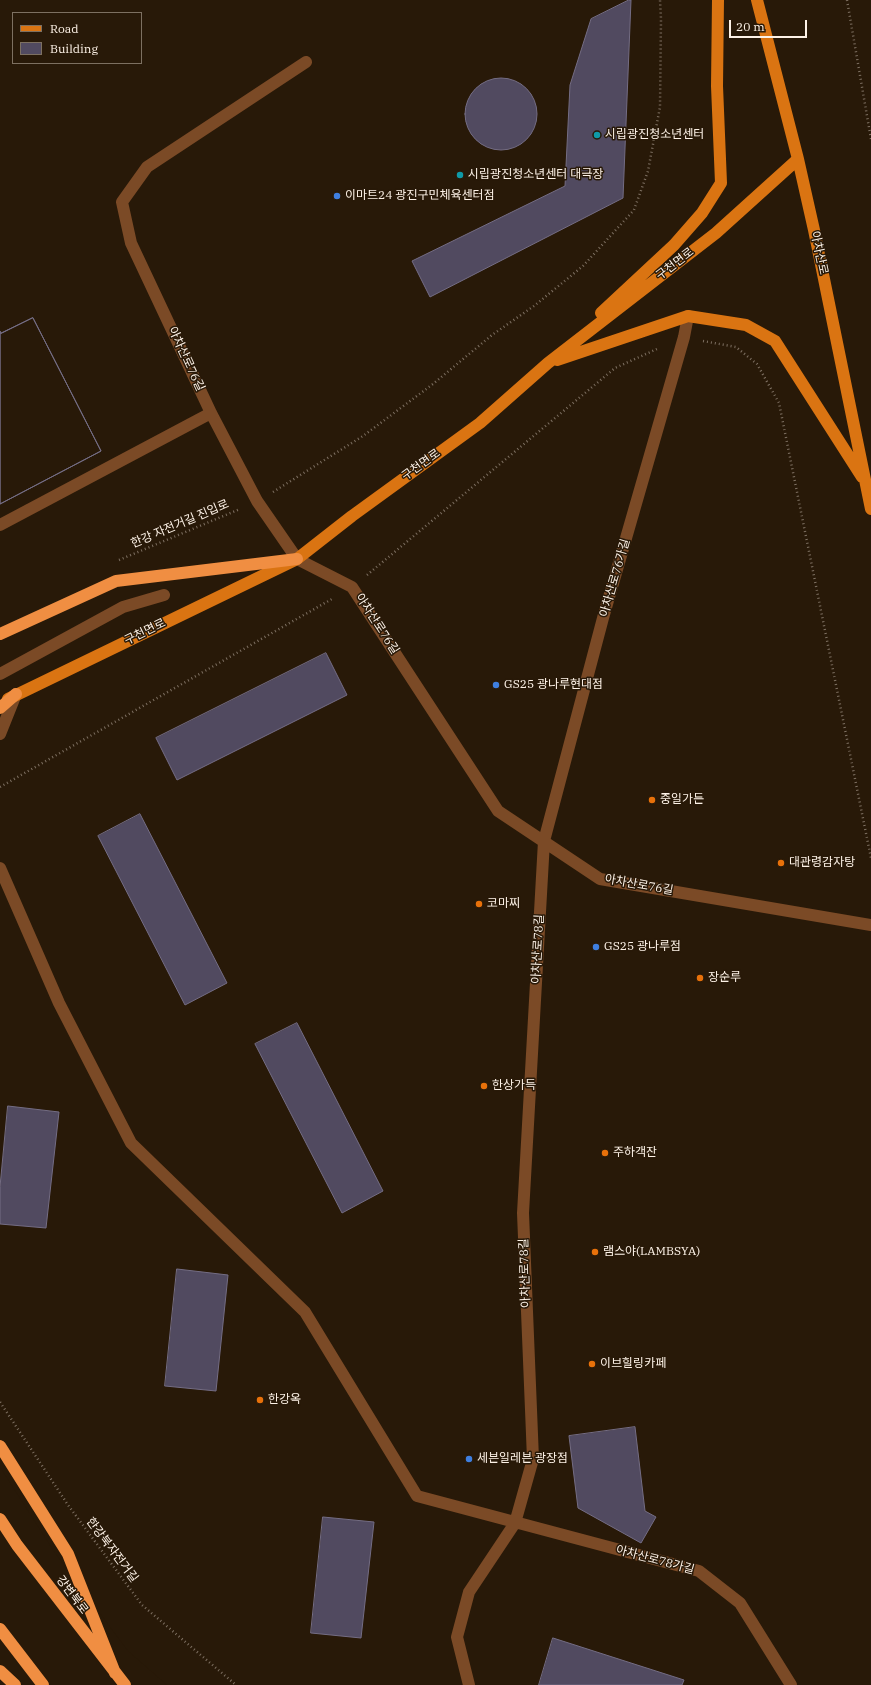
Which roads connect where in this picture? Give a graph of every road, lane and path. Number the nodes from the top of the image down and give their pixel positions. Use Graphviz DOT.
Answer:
graph roads {
  1 [pos="660,0"];
  2 [pos="718,0"];
  3 [pos="757,0"];
  4 [pos="847,0"];
  5 [pos="306,62"];
  6 [pos="871,139"];
  7 [pos="798,159"];
  8 [pos="688,316"];
  9 [pos="684,337"];
  10 [pos="548,363"];
  11 [pos="211,413"];
  12 [pos="866,483"];
  13 [pos="256,501"];
  14 [pos="871,509"];
  15 [pos="0,525"];
  16 [pos="297,559"];
  17 [pos="118,560"];
  18 [pos="164,595"];
  19 [pos="0,634"];
  20 [pos="0,674"];
  21 [pos="16,694"];
  22 [pos="0,703"];
  23 [pos="0,708"];
  24 [pos="0,734"];
  25 [pos="544,841"];
  26 [pos="871,858"];
  27 [pos="0,868"];
  28 [pos="871,925"];
  29 [pos="0,1402"];
  30 [pos="0,1446"];
  31 [pos="0,1520"];
  32 [pos="515,1523"];
  33 [pos="0,1629"];
  34 [pos="0,1671"];
  35 [pos="115,1673"];
  36 [pos="15,1685"];
  37 [pos="43,1685"];
  38 [pos="125,1685"];
  39 [pos="236,1685"];
  40 [pos="469,1685"];
  41 [pos="791,1685"];
  1 -- 13 [label="path, 한강 자전거길 진입로"];
  2 -- 10 [label="main road"];
  3 -- 7 [label="main road, 아차산로"];
  4 -- 6 [label="path"];
  5 -- 11 [label="street, 아차산로76길"];
  7 -- 10 [label="main road, 구천면로"];
  7 -- 12 [label="main road, 아차산로"];
  8 -- 9 [label="street, 아차산로76가길"];
  8 -- 10 [label="main road"];
  8 -- 12 [label="main road"];
  9 -- 25 [label="street, 아차산로76가길"];
  9 -- 26 [label="path"];
  10 -- 16 [label="main road, 구천면로"];
  11 -- 13 [label="street, 아차산로76길"];
  11 -- 15 [label="street"];
  12 -- 14 [label="main road, 아차산로"];
  13 -- 16 [label="street, 아차산로76길"];
  13 -- 17 [label="path, 한강 자전거길 진입로"];
  16 -- 19 [label="highway"];
  16 -- 21 [label="main road, 구천면로"];
  16 -- 25 [label="street, 아차산로76길"];
  18 -- 20 [label="street"];
  21 -- 22 [label="main road, 구천면로"];
  21 -- 23 [label="highway"];
  21 -- 24 [label="street"];
  25 -- 28 [label="street, 아차산로76길"];
  25 -- 32 [label="street, 아차산로78길"];
  27 -- 32 [label="street, 아차산로78가길"];
  29 -- 39 [label="path, 한강북자전거길"];
  30 -- 35 [label="highway"];
  31 -- 35 [label="highway, 강변북로"];
  32 -- 40 [label="street, 아차산로78길"];
  32 -- 41 [label="street, 아차산로78가길"];
  33 -- 37 [label="highway"];
  34 -- 36 [label="highway"];
  35 -- 38 [label="highway, 강변북로"];
}
